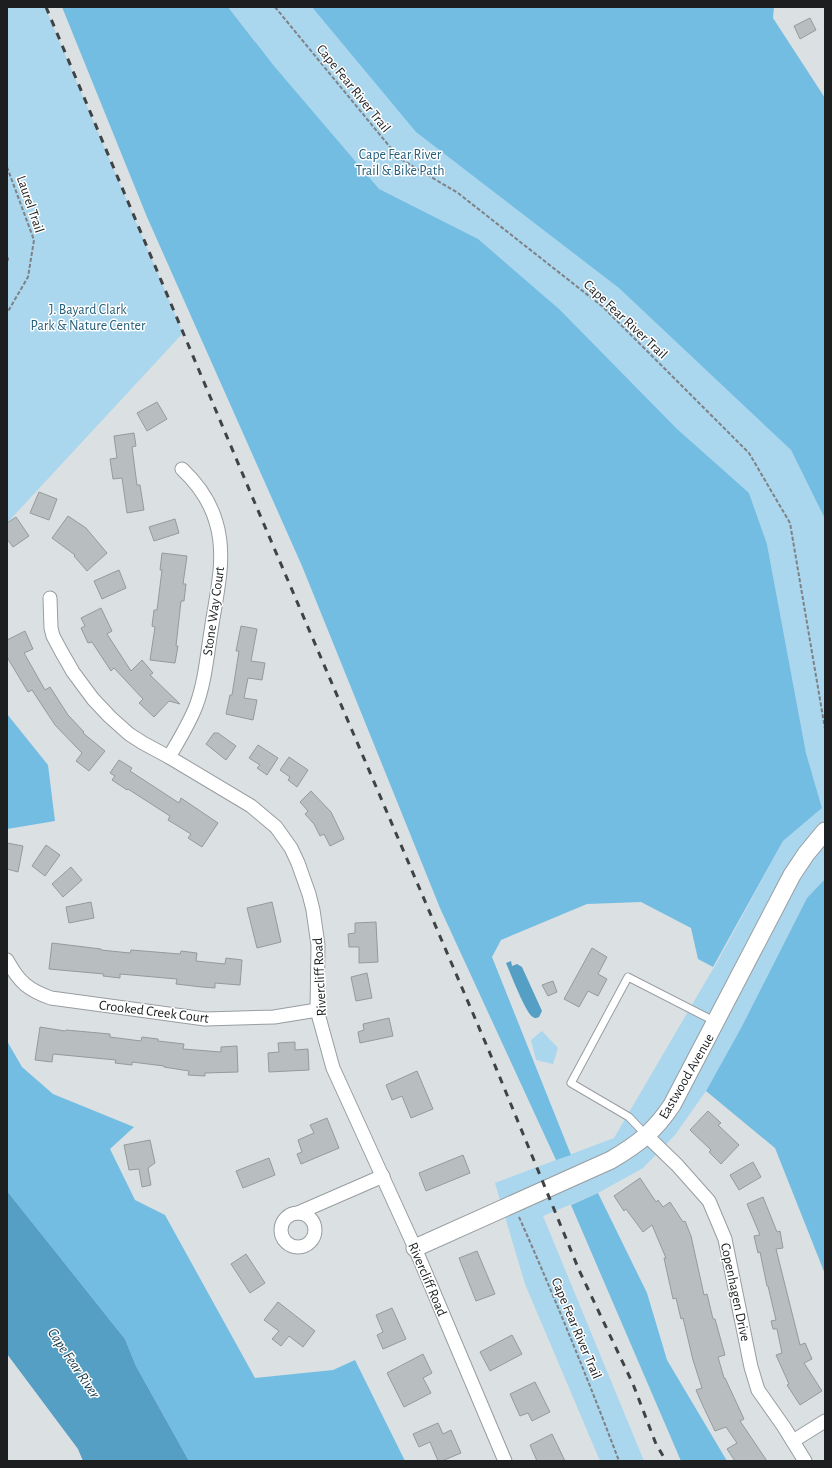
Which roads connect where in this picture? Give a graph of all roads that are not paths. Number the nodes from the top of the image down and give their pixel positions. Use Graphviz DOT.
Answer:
graph roads {
  1 [pos="182,469"];
  2 [pos="50,598"];
  3 [pos="169,757"];
  4 [pos="825,831"];
  5 [pos="7,960"];
  6 [pos="317,1010"];
  7 [pos="716,1022"];
  8 [pos="647,1136"];
  9 [pos="383,1176"];
  10 [pos="298,1213"];
  11 [pos="415,1248"];
  12 [pos="825,1421"];
  13 [pos="793,1441"];
  14 [pos="505,1461"];
  15 [pos="805,1461"];
  1 -- 3 [label="street, Stone Way Court"];
  2 -- 3 [label="street, Rivercliff Road"];
  3 -- 6 [label="street, Rivercliff Road"];
  4 -- 7 [label="street, Eastwood Avenue"];
  5 -- 6 [label="street, Crooked Creek Court"];
  6 -- 9 [label="street, Rivercliff Road"];
  7 -- 8 [label="street, Eastwood Avenue"];
  7 -- 8 [label="lane"];
  8 -- 11 [label="street, Eastwood Avenue"];
  8 -- 13 [label="street, Copenhagen Drive"];
  9 -- 10 [label="street"];
  9 -- 11 [label="street, Rivercliff Road"];
  11 -- 14 [label="street, Rivercliff Road"];
  12 -- 13 [label="street"];
  13 -- 15 [label="street, Copenhagen Drive"];
}
